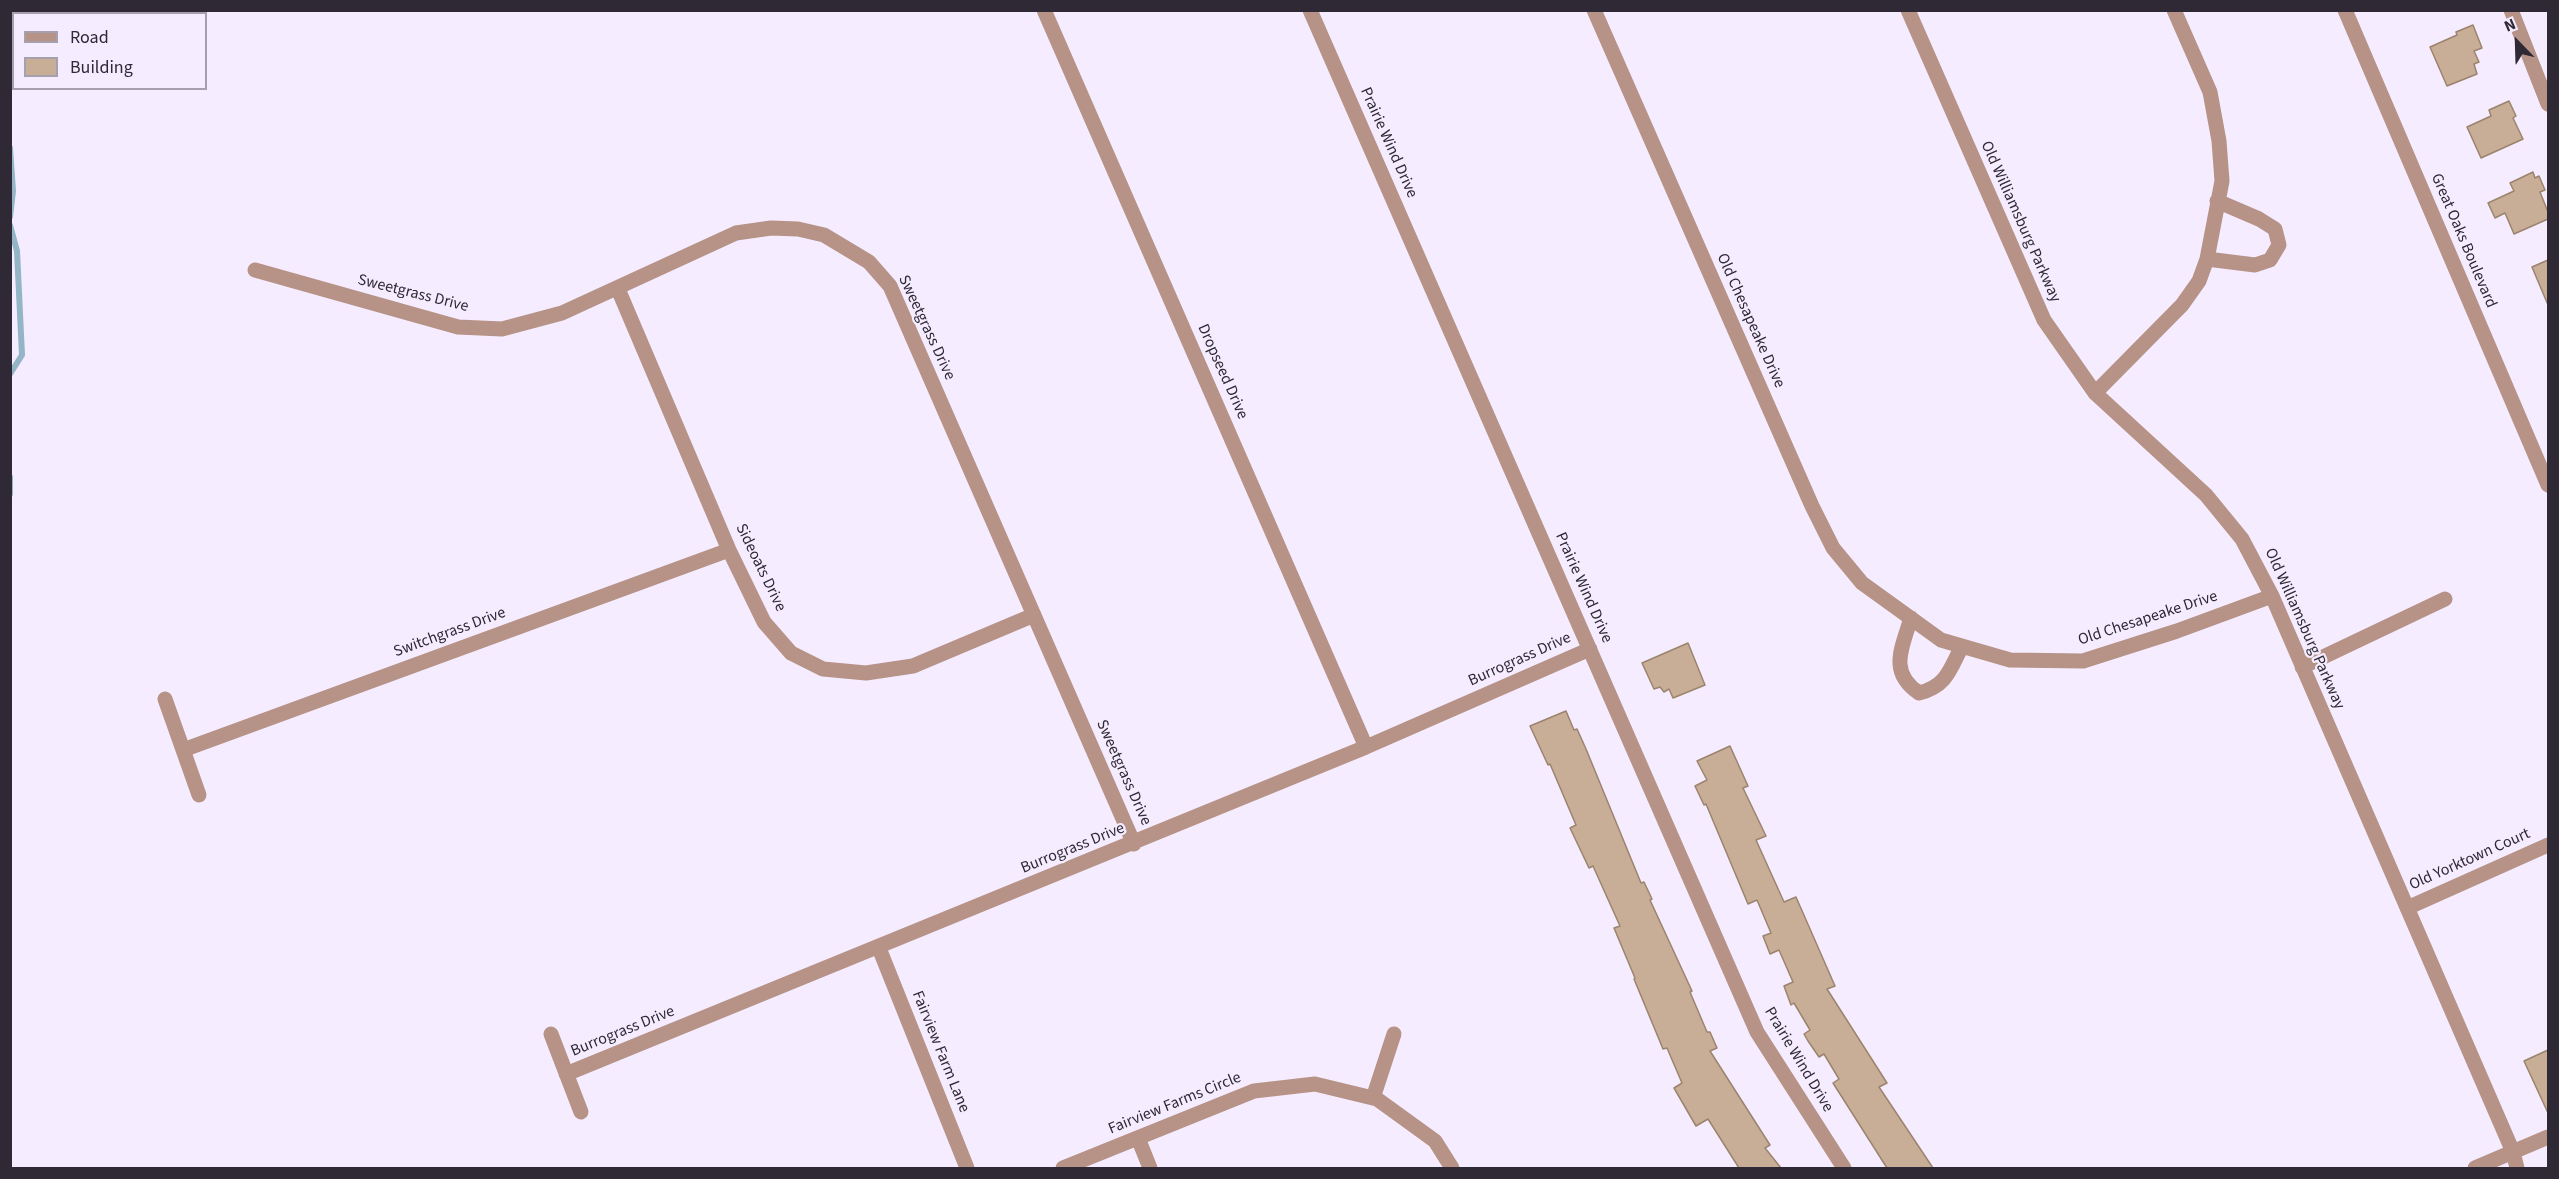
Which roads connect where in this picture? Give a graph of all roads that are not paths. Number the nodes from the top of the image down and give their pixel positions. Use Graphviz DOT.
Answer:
graph roads {
  1 [pos="1044,10"];
  2 [pos="1310,10"];
  3 [pos="1594,10"];
  4 [pos="1908,10"];
  5 [pos="2174,10"];
  6 [pos="2345,10"];
  7 [pos="2511,10"];
  8 [pos="2548,104"];
  9 [pos="2217,201"];
  10 [pos="2207,258"];
  11 [pos="255,270"];
  12 [pos="618,289"];
  13 [pos="2095,393"];
  14 [pos="2548,485"];
  15 [pos="729,550"];
  16 [pos="2272,596"];
  17 [pos="2445,599"];
  18 [pos="1034,615"];
  19 [pos="1911,618"];
  20 [pos="1962,646"];
  21 [pos="1590,649"];
  22 [pos="2302,667"];
  23 [pos="165,699"];
  24 [pos="1366,747"];
  25 [pos="183,750"];
  26 [pos="199,795"];
  27 [pos="1134,844"];
  28 [pos="2548,845"];
  29 [pos="2407,908"];
  30 [pos="879,948"];
  31 [pos="551,1034"];
  32 [pos="1394,1034"];
  33 [pos="566,1074"];
  34 [pos="1373,1098"];
  35 [pos="581,1112"];
  36 [pos="2548,1137"];
  37 [pos="1138,1138"];
  38 [pos="2513,1152"];
  39 [pos="967,1168"];
  40 [pos="1063,1168"];
  41 [pos="1150,1168"];
  42 [pos="1452,1168"];
  43 [pos="1844,1168"];
  44 [pos="2475,1168"];
  45 [pos="2517,1168"];
  46 [pos="2525,1168"];
  1 -- 24 [label="street, Dropseed Drive"];
  2 -- 21 [label="street, Prairie Wind Drive"];
  3 -- 19 [label="street, Old Chesapeake Drive"];
  4 -- 13 [label="street, Old Williamsburg Parkway"];
  5 -- 9 [label="street"];
  6 -- 14 [label="street, Great Oaks Boulevard"];
  7 -- 8 [label="street"];
  9 -- 10 [label="street"];
  9 -- 10 [label="street"];
  10 -- 13 [label="street"];
  11 -- 12 [label="street, Sweetgrass Drive"];
  12 -- 15 [label="street, Sideoats Drive"];
  12 -- 18 [label="street, Sweetgrass Drive"];
  13 -- 16 [label="street, Old Williamsburg Parkway"];
  15 -- 18 [label="street, Sideoats Drive"];
  15 -- 25 [label="street, Switchgrass Drive"];
  16 -- 20 [label="street, Old Chesapeake Drive"];
  16 -- 22 [label="street, Old Williamsburg Parkway"];
  17 -- 22 [label="street"];
  18 -- 27 [label="street, Sweetgrass Drive"];
  19 -- 20 [label="street, Old Chesapeake Drive"];
  19 -- 20 [label="street"];
  21 -- 24 [label="street, Burrograss Drive"];
  21 -- 43 [label="street, Prairie Wind Drive"];
  22 -- 29 [label="street, Old Williamsburg Parkway"];
  23 -- 25 [label="street"];
  24 -- 27 [label="street, Burrograss Drive"];
  25 -- 26 [label="street"];
  27 -- 30 [label="street, Burrograss Drive"];
  28 -- 29 [label="street, Old Yorktown Court"];
  29 -- 38 [label="street, Old Williamsburg Parkway"];
  30 -- 33 [label="street, Burrograss Drive"];
  30 -- 39 [label="street, Fairview Farm Lane"];
  31 -- 33 [label="street"];
  32 -- 34 [label="street"];
  33 -- 35 [label="street"];
  34 -- 37 [label="street, Fairview Farms Circle"];
  34 -- 42 [label="street, Fairview Farms Circle"];
  36 -- 38 [label="street"];
  37 -- 40 [label="street, Fairview Farms Circle"];
  37 -- 41 [label="street"];
  38 -- 44 [label="street"];
  38 -- 45 [label="street, Old Williamsburg Parkway"];
  38 -- 46 [label="street, Old Williamsburg Parkway"];
}
